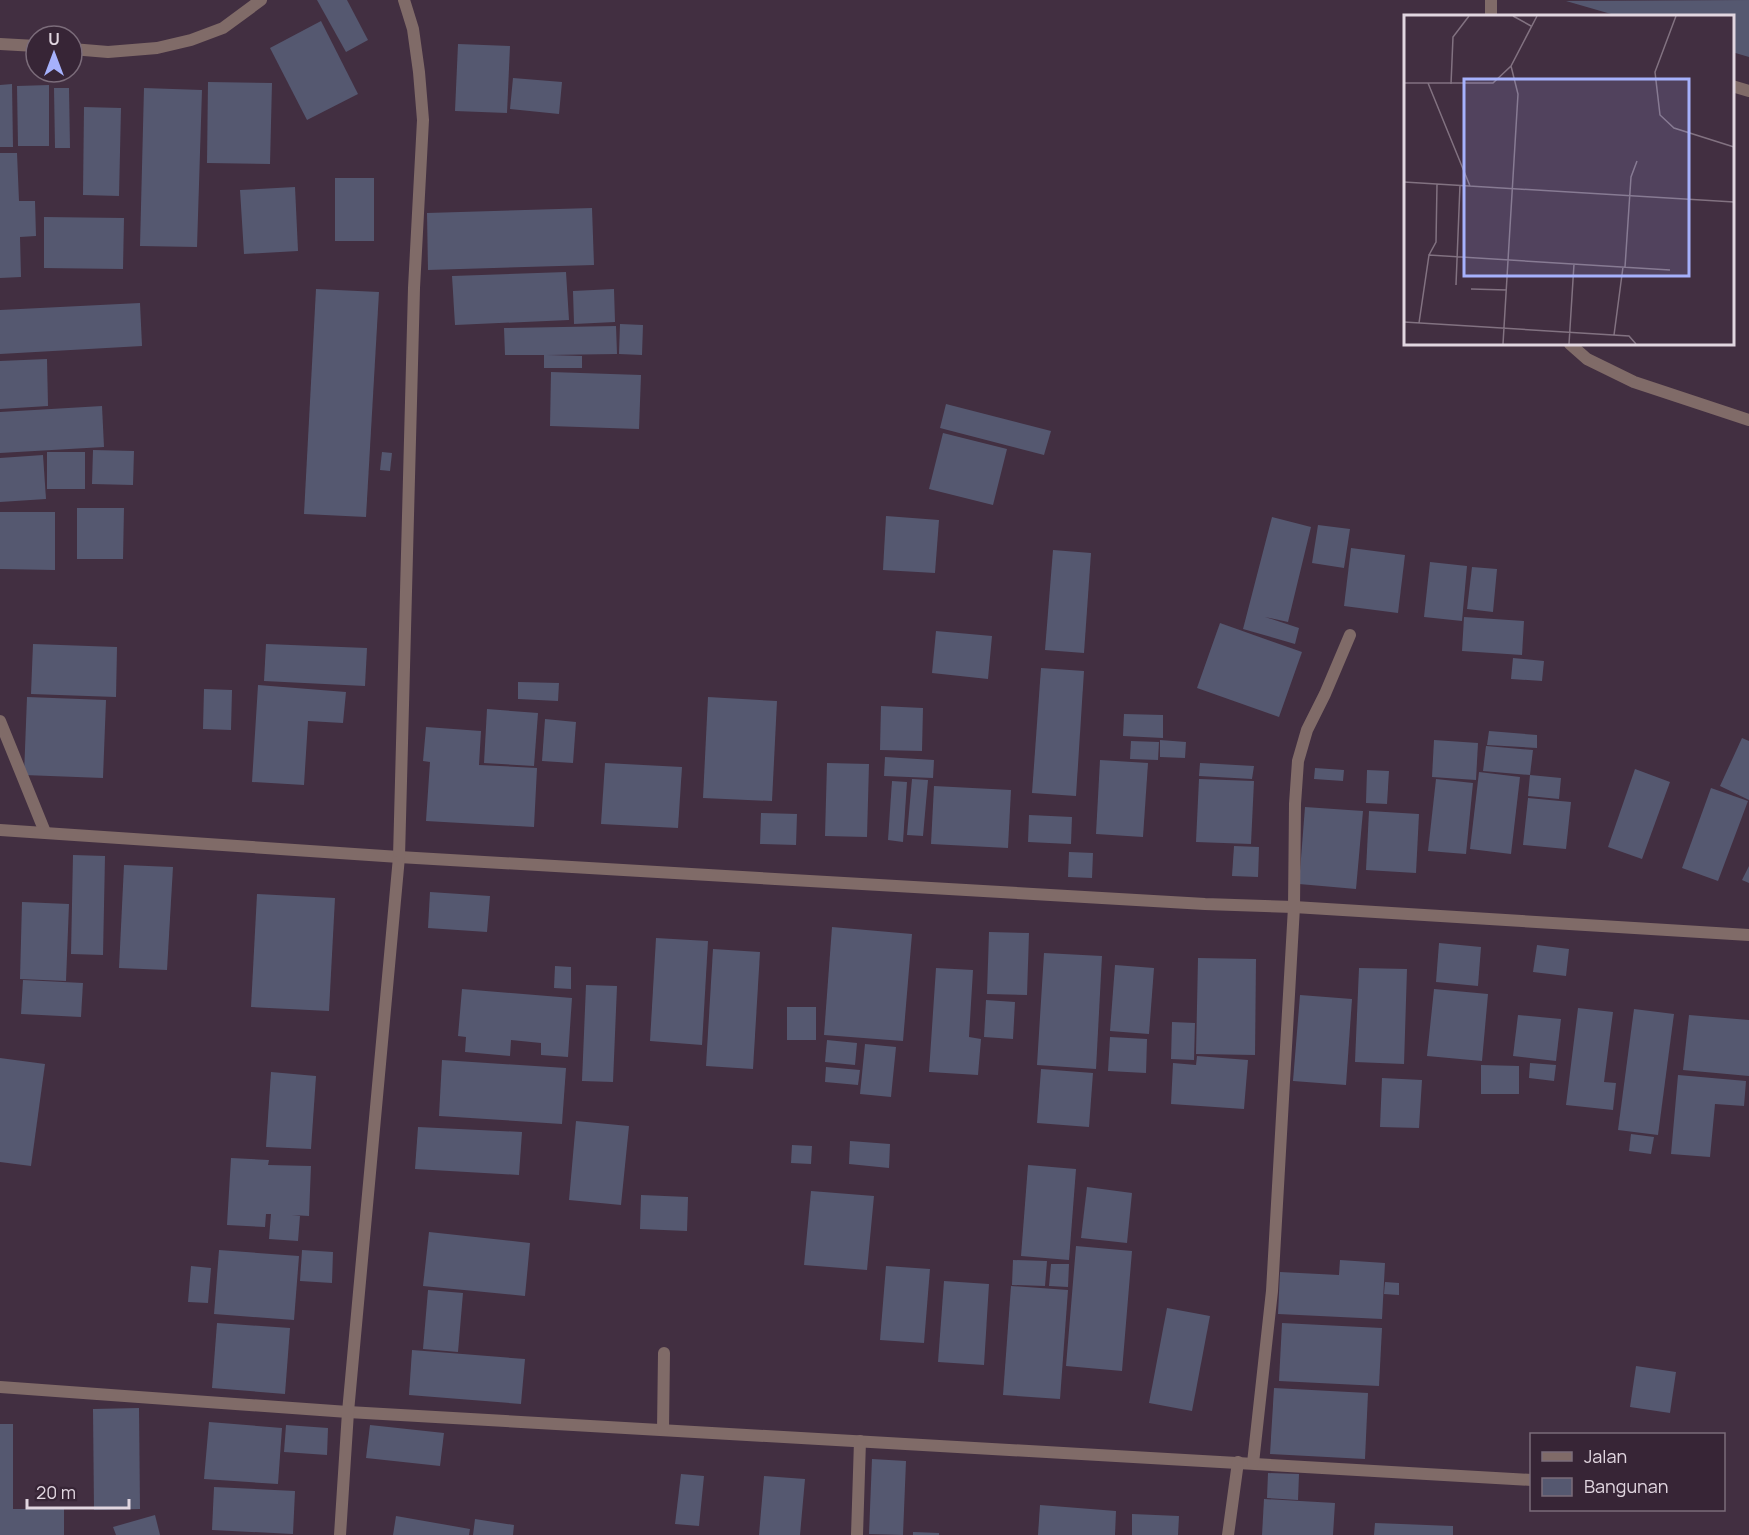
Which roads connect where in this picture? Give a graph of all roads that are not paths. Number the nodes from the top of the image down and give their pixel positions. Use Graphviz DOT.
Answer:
graph roads {
  1 [pos="261,0"];
  2 [pos="404,0"];
  3 [pos="0,44"];
  4 [pos="24,45"];
  5 [pos="84,50"];
  6 [pos="1734,87"];
  7 [pos="1749,91"];
  8 [pos="1571,345"];
  9 [pos="1749,420"];
  10 [pos="1350,635"];
  11 [pos="0,721"];
  12 [pos="0,830"];
  13 [pos="45,832"];
  14 [pos="399,857"];
  15 [pos="1294,907"];
  16 [pos="1749,935"];
  17 [pos="664,1353"];
  18 [pos="0,1387"];
  19 [pos="348,1412"];
  20 [pos="663,1430"];
  21 [pos="860,1441"];
  22 [pos="1238,1462"];
  23 [pos="1253,1463"];
  24 [pos="1530,1480"];
  25 [pos="340,1535"];
  26 [pos="857,1535"];
  27 [pos="1228,1535"];
  1 -- 5 [label="street"];
  2 -- 14 [label="street"];
  3 -- 4 [label="street"];
  6 -- 7 [label="street"];
  8 -- 9 [label="street"];
  10 -- 15 [label="street"];
  11 -- 13 [label="street"];
  12 -- 13 [label="street"];
  13 -- 14 [label="street"];
  14 -- 15 [label="street"];
  14 -- 19 [label="street"];
  15 -- 16 [label="street"];
  15 -- 23 [label="street"];
  17 -- 20 [label="street"];
  18 -- 19 [label="street"];
  19 -- 20 [label="street"];
  19 -- 25 [label="street"];
  20 -- 21 [label="street"];
  21 -- 22 [label="street"];
  21 -- 26 [label="street"];
  22 -- 23 [label="street"];
  22 -- 27 [label="street"];
  23 -- 24 [label="street"];
}
